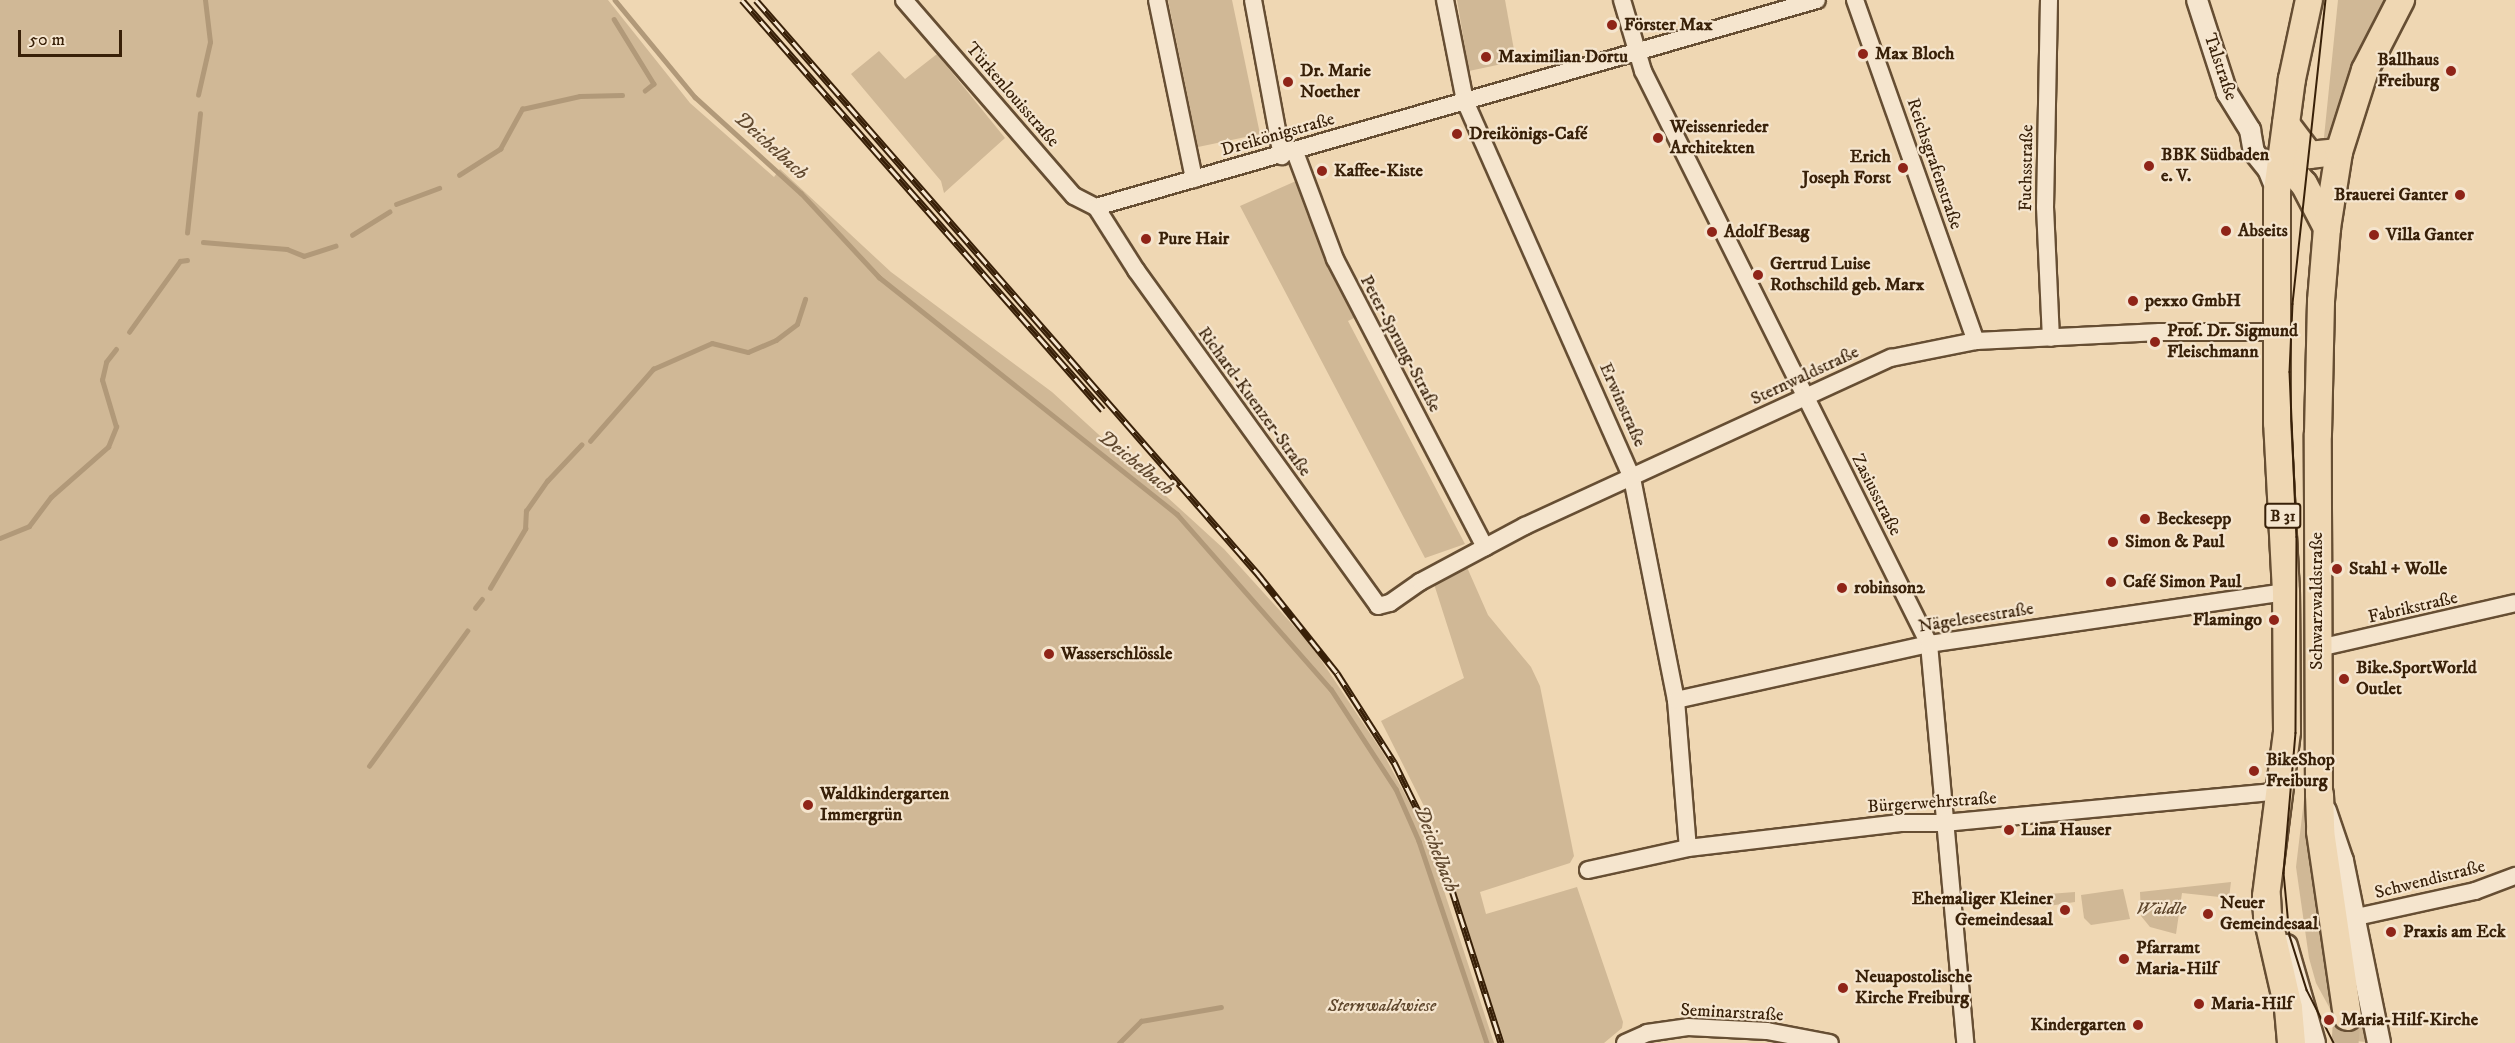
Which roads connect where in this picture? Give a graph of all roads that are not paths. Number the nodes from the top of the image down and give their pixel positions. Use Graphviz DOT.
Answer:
graph roads {
  1 [pos="904,0"];
  2 [pos="1157,0"];
  3 [pos="1253,0"];
  4 [pos="1444,0"];
  5 [pos="1622,0"];
  6 [pos="1817,0"];
  7 [pos="1855,0"];
  8 [pos="2049,0"];
  9 [pos="2197,0"];
  10 [pos="2309,0"];
  11 [pos="2401,0"];
  12 [pos="1636,53"];
  13 [pos="1465,101"];
  14 [pos="2286,124"];
  15 [pos="2250,130"];
  16 [pos="2339,152"];
  17 [pos="1288,154"];
  18 [pos="2281,158"];
  19 [pos="1194,179"];
  20 [pos="2304,184"];
  21 [pos="2277,191"];
  22 [pos="1096,207"];
  23 [pos="2327,228"];
  24 [pos="2276,332"];
  25 [pos="2051,338"];
  26 [pos="1976,341"];
  27 [pos="1804,397"];
  28 [pos="1632,478"];
  29 [pos="1485,547"];
  30 [pos="2286,592"];
  31 [pos="1390,603"];
  32 [pos="2515,603"];
  33 [pos="1929,644"];
  34 [pos="2319,648"];
  35 [pos="1676,700"];
  36 [pos="2281,791"];
  37 [pos="2319,794"];
  38 [pos="1944,823"];
  39 [pos="2273,829"];
  40 [pos="1688,848"];
  41 [pos="1588,870"];
  42 [pos="2515,876"];
  43 [pos="2266,896"];
  44 [pos="2352,918"];
  45 [pos="2347,1016"];
  46 [pos="1629,1040"];
  47 [pos="1830,1043"];
  48 [pos="1965,1043"];
  49 [pos="2291,1043"];
  50 [pos="2314,1043"];
  51 [pos="2379,1043"];
  1 -- 22 [label="street, Türkenlouisstraße"];
  2 -- 19 [label="street"];
  3 -- 17 [label="street, Peter-Sprung-Straße"];
  4 -- 13 [label="street, Erwinstraße"];
  5 -- 12 [label="street, Zasiusstraße"];
  6 -- 12 [label="street, Dreikönigstraße"];
  7 -- 26 [label="street, Reichsgrafenstraße"];
  8 -- 25 [label="street, Fuchsstraße"];
  9 -- 15 [label="street, Talstraße"];
  10 -- 14 [label="main road, Schwarzwaldstraße / B 31"];
  11 -- 16 [label="main road, B 31"];
  12 -- 13 [label="street, Dreikönigstraße"];
  12 -- 27 [label="street, Zasiusstraße"];
  13 -- 17 [label="street, Dreikönigstraße"];
  13 -- 28 [label="street, Erwinstraße"];
  14 -- 16 [label="main road"];
  14 -- 18 [label="main road, Schwarzwaldstraße / B 31"];
  15 -- 18 [label="street, Talstraße"];
  15 -- 21 [label="street, Talstraße"];
  16 -- 23 [label="main road, Schwarzwaldstraße / B 31"];
  17 -- 19 [label="street, Dreikönigstraße"];
  17 -- 29 [label="street, Peter-Sprung-Straße"];
  18 -- 20 [label="main road"];
  18 -- 21 [label="main road, Schwarzwaldstraße / B 31"];
  19 -- 22 [label="street, Dreikönigstraße"];
  20 -- 21 [label="main road"];
  20 -- 23 [label="main road"];
  21 -- 24 [label="main road, Schwarzwaldstraße / B 31"];
  22 -- 31 [label="street, Richard-Kuenzer-Straße"];
  23 -- 34 [label="main road, Schwarzwaldstraße / B 31"];
  24 -- 25 [label="street, Sternwaldstraße"];
  24 -- 30 [label="main road, Schwarzwaldstraße / B 31"];
  25 -- 26 [label="street, Sternwaldstraße"];
  26 -- 27 [label="street, Sternwaldstraße"];
  27 -- 28 [label="street, Sternwaldstraße"];
  27 -- 33 [label="street, Zasiusstraße"];
  28 -- 29 [label="street, Sternwaldstraße"];
  28 -- 35 [label="street, Erwinstraße"];
  29 -- 31 [label="street, Sternwaldstraße"];
  30 -- 33 [label="street, Nägeleseestraße"];
  30 -- 36 [label="main road, Schwarzwaldstraße / B 31"];
  32 -- 34 [label="street, Fabrikstraße"];
  33 -- 35 [label="street, Nägeleseestraße"];
  33 -- 38 [label="street, Zasiusstraße"];
  34 -- 37 [label="main road, Schwarzwaldstraße / B 31"];
  35 -- 40 [label="street, Erwinstraße"];
  36 -- 38 [label="street, Bürgerwehrstraße"];
  36 -- 39 [label="main road, Schwarzwaldstraße / B 31"];
  37 -- 44 [label="main road, Schwarzwaldstraße"];
  37 -- 45 [label="highway, B 31"];
  38 -- 40 [label="street, Bürgerwehrstraße"];
  38 -- 48 [label="street, Zasiusstraße"];
  39 -- 43 [label="main road, Schwarzwaldstraße / B 31"];
  39 -- 50 [label="main road, Schwarzwaldstraße"];
  40 -- 41 [label="street, Bürgerwehrstraße"];
  42 -- 44 [label="street, Schwendistraße"];
  43 -- 49 [label="highway, B 31"];
  44 -- 51 [label="main road, Schwarzwaldstraße"];
  46 -- 47 [label="street, Seminarstraße"];
}
